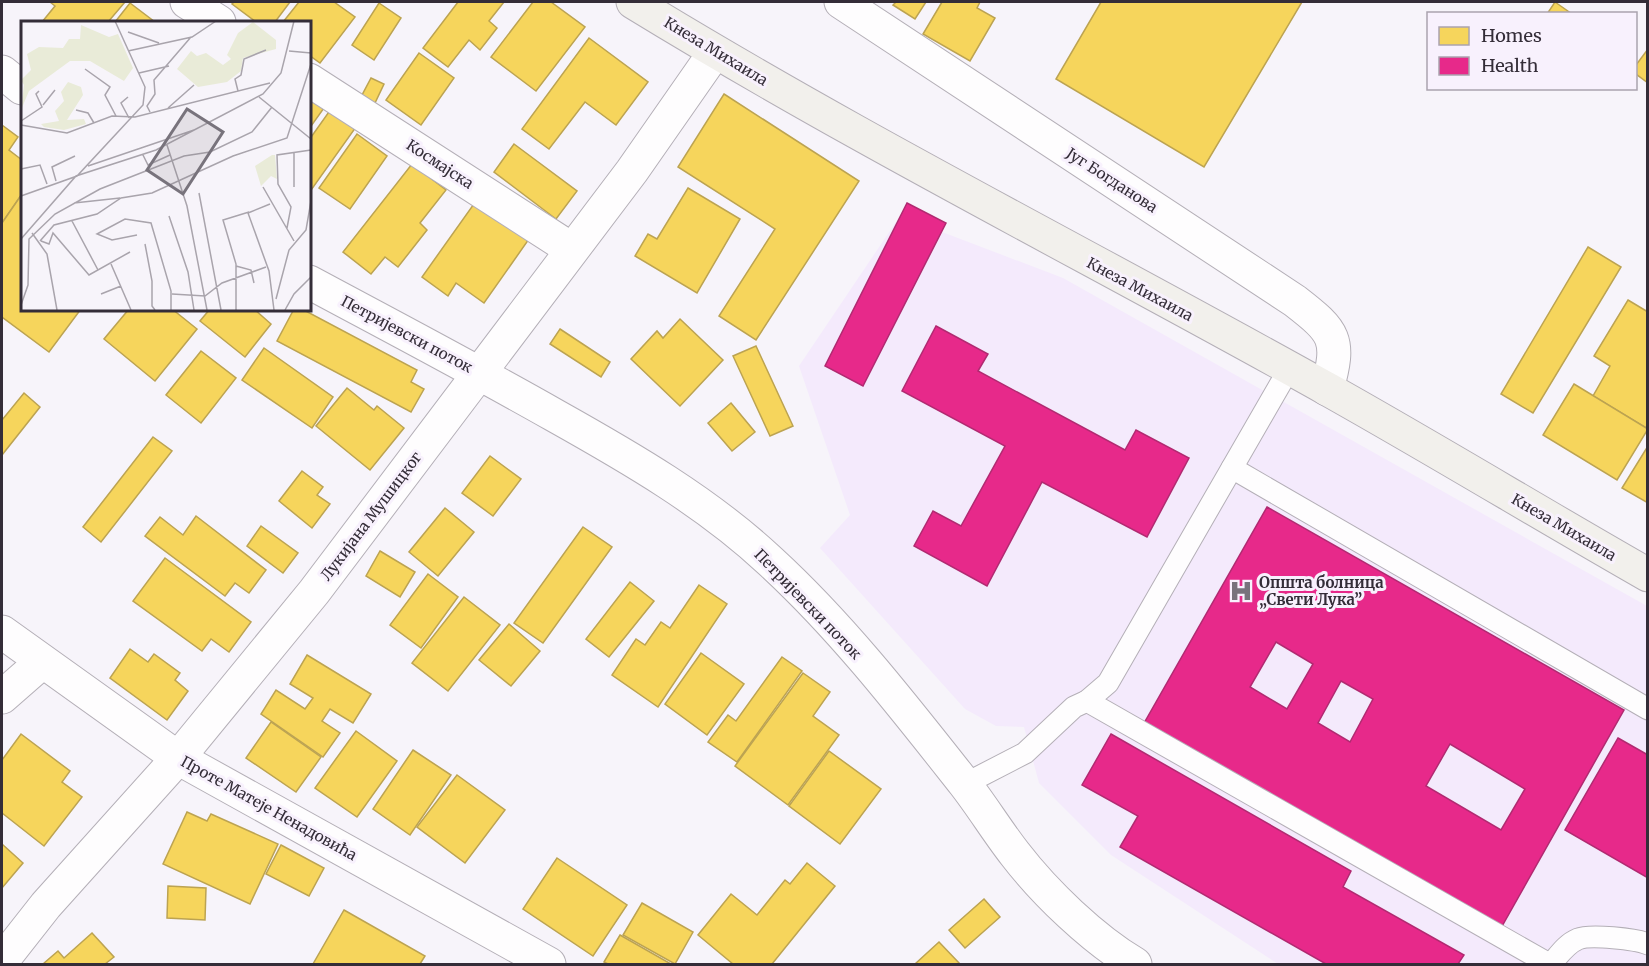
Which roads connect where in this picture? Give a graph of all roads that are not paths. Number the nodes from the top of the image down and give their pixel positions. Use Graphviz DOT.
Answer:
graph roads {
  1 [pos="187,2"];
  2 [pos="633,2"];
  3 [pos="841,2"];
  4 [pos="217,21"];
  5 [pos="715,52"];
  6 [pos="2,72"];
  7 [pos="310,81"];
  8 [pos="21,87"];
  9 [pos="572,249"];
  10 [pos="310,283"];
  11 [pos="1289,369"];
  12 [pos="478,372"];
  13 [pos="1327,389"];
  14 [pos="1232,468"];
  15 [pos="1647,575"];
  16 [pos="2,632"];
  17 [pos="42,662"];
  18 [pos="2,697"];
  19 [pos="1087,701"];
  20 [pos="1647,709"];
  21 [pos="178,758"];
  22 [pos="965,784"];
  23 [pos="1647,944"];
  24 [pos="2,961"];
  25 [pos="549,964"];
  26 [pos="1135,964"];
  27 [pos="1550,964"];
  1 -- 4 [label="street"];
  2 -- 5 [label="main road, Кнеза Михаила"];
  3 -- 13 [label="street, Југ Богданова"];
  5 -- 9 [label="street, Лукијана Мушицког"];
  5 -- 11 [label="main road, Кнеза Михаила"];
  6 -- 8 [label="street"];
  7 -- 9 [label="street, Космајска"];
  9 -- 12 [label="street, Лукијана Мушицког"];
  10 -- 12 [label="street, Петријевски поток"];
  11 -- 13 [label="main road, Кнеза Михаила"];
  11 -- 14 [label="lane"];
  12 -- 21 [label="street, Лукијана Мушицког"];
  12 -- 22 [label="street, Петријевски поток"];
  13 -- 15 [label="main road, Кнеза Михаила"];
  14 -- 19 [label="lane"];
  14 -- 20 [label="lane"];
  16 -- 17 [label="street, Проте Матеје Ненадовића"];
  17 -- 18 [label="street"];
  17 -- 21 [label="street, Проте Матеје Ненадовића"];
  19 -- 22 [label="lane"];
  19 -- 27 [label="lane"];
  21 -- 24 [label="street, Лукијана Мушицког"];
  21 -- 25 [label="street, Проте Матеје Ненадовића"];
  22 -- 26 [label="street, Петријевски поток"];
  23 -- 27 [label="lane"];
}
